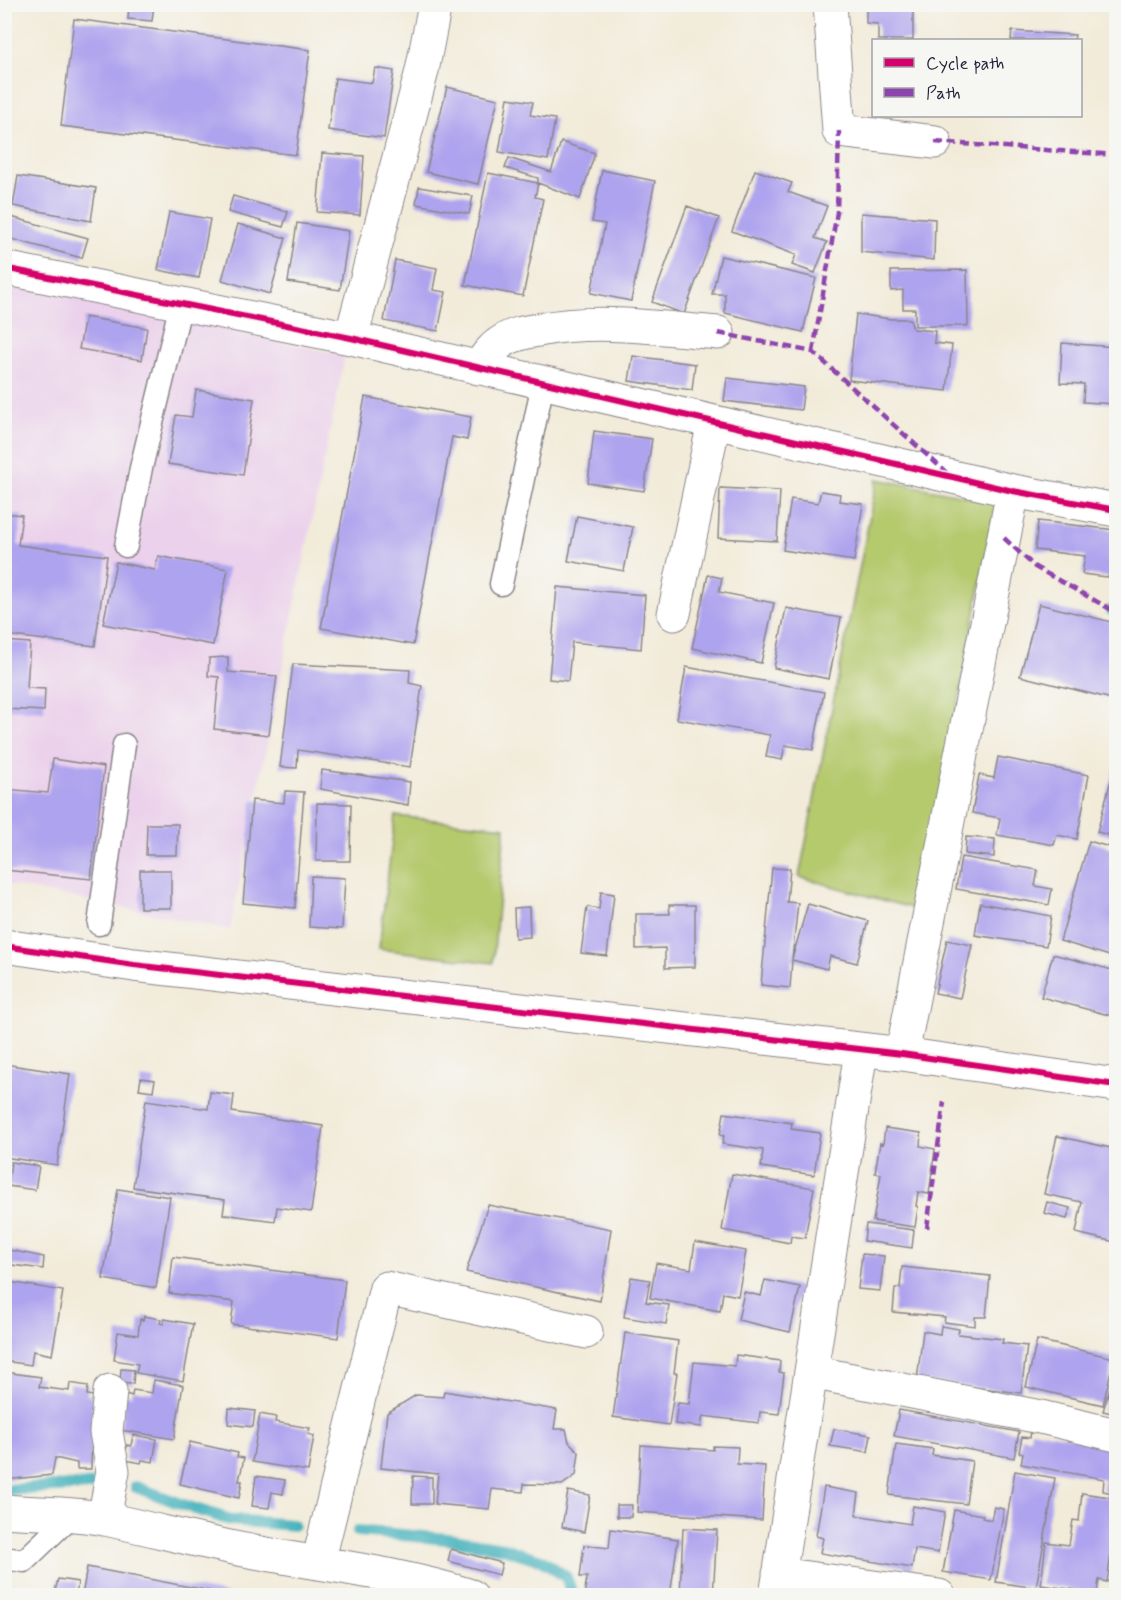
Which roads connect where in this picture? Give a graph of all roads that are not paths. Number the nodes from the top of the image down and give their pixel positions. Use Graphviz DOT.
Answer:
graph roads {
  1 [pos="435,4"];
  2 [pos="830,4"];
  3 [pos="935,142"];
  4 [pos="4,268"];
  5 [pos="181,304"];
  6 [pos="718,333"];
  7 [pos="351,338"];
  8 [pos="478,368"];
  9 [pos="543,383"];
  10 [pos="714,422"];
  11 [pos="1013,491"];
  12 [pos="1116,510"];
  13 [pos="126,546"];
  14 [pos="501,584"];
  15 [pos="674,614"];
  16 [pos="124,745"];
  17 [pos="99,924"];
  18 [pos="4,946"];
  19 [pos="861,1051"];
  20 [pos="902,1054"];
  21 [pos="1116,1085"];
  22 [pos="586,1332"];
  23 [pos="811,1372"];
  24 [pos="110,1392"];
  25 [pos="1116,1435"];
  26 [pos="4,1511"];
  27 [pos="88,1516"];
  28 [pos="4,1558"];
  29 [pos="318,1563"];
  30 [pos="778,1585"];
  31 [pos="471,1596"];
  32 [pos="939,1596"];
  1 -- 7 [label="street"];
  2 -- 3 [label="street"];
  4 -- 5 [label="street"];
  5 -- 7 [label="street"];
  5 -- 13 [label="lane"];
  6 -- 8 [label="street"];
  7 -- 8 [label="street"];
  8 -- 9 [label="street"];
  9 -- 10 [label="street"];
  9 -- 14 [label="lane"];
  10 -- 11 [label="street"];
  10 -- 15 [label="street"];
  11 -- 12 [label="street"];
  11 -- 20 [label="street"];
  16 -- 17 [label="lane"];
  18 -- 19 [label="street"];
  19 -- 20 [label="street"];
  19 -- 23 [label="street"];
  20 -- 21 [label="street"];
  22 -- 29 [label="street"];
  23 -- 25 [label="street"];
  23 -- 30 [label="street"];
  24 -- 27 [label="street"];
  26 -- 27 [label="street"];
  27 -- 28 [label="lane"];
  27 -- 29 [label="street"];
  29 -- 31 [label="street"];
  30 -- 32 [label="street"];
}
